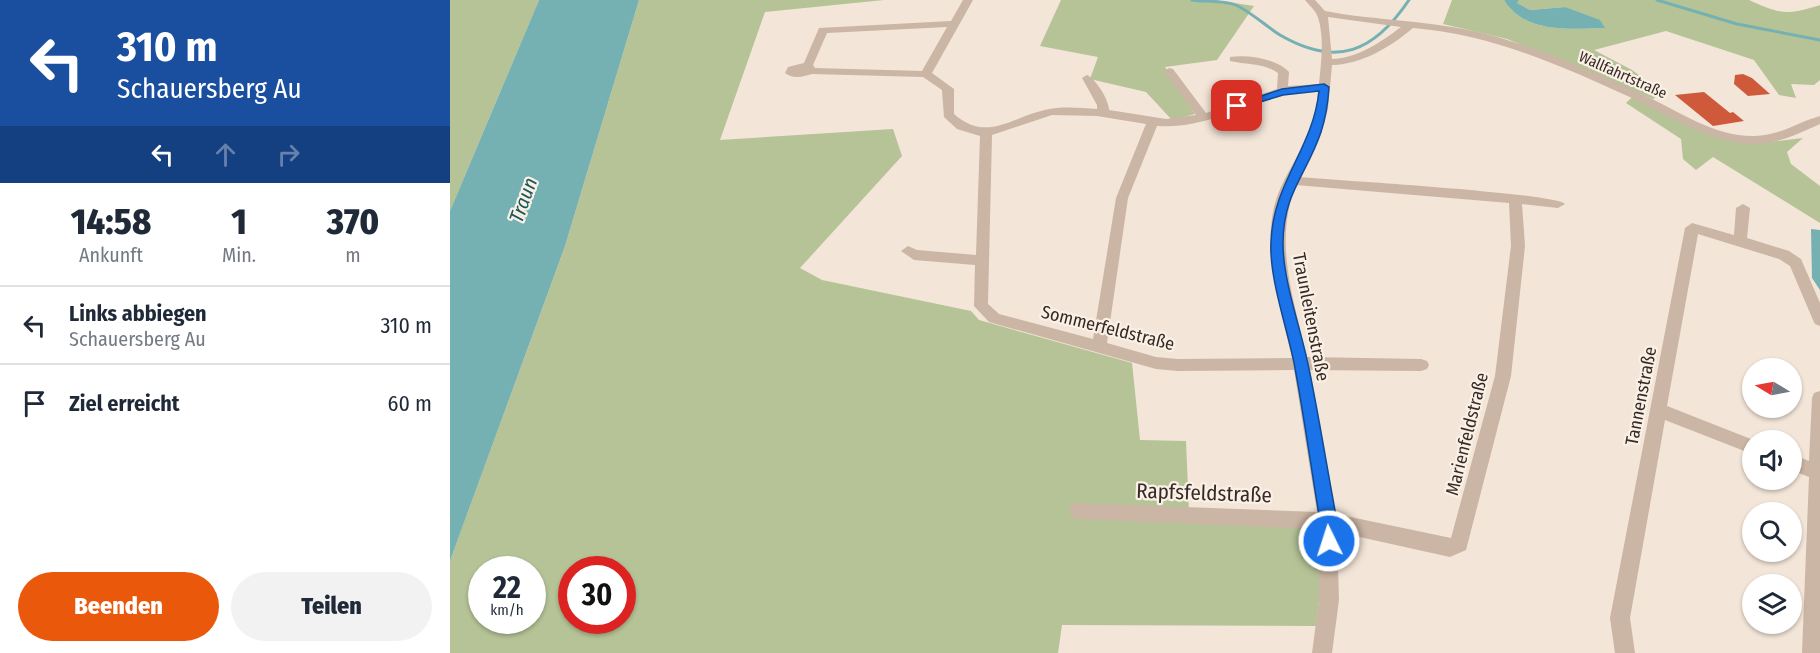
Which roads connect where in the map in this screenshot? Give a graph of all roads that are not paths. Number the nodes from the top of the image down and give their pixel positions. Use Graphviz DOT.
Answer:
graph roads {
  1 [pos="968,0"];
  2 [pos="1310,0"];
  3 [pos="1322,13"];
  4 [pos="1408,23"];
  5 [pos="953,24"];
  6 [pos="1327,56"];
  7 [pos="1234,59"];
  8 [pos="1169,71"];
  9 [pos="926,74"];
  10 [pos="1087,78"];
  11 [pos="1324,87"];
  12 [pos="1282,93"];
  13 [pos="1103,113"];
  14 [pos="1203,117"];
  15 [pos="1820,120"];
  16 [pos="1153,122"];
  17 [pos="986,134"];
  18 [pos="1291,182"];
  19 [pos="1515,199"];
  20 [pos="1558,204"];
  21 [pos="1743,208"];
  22 [pos="1740,242"];
  23 [pos="909,251"];
  24 [pos="982,261"];
  25 [pos="1820,320"];
  26 [pos="1099,347"];
  27 [pos="1301,364"];
  28 [pos="1421,365"];
  29 [pos="1820,398"];
  30 [pos="1658,410"];
  31 [pos="1742,443"];
  32 [pos="1802,466"];
  33 [pos="1817,472"];
  34 [pos="1078,512"];
  35 [pos="1328,521"];
  36 [pos="1322,653"];
  37 [pos="1625,653"];
  38 [pos="1812,653"];
  1 -- 5 [label="street"];
  2 -- 3 [label="street"];
  3 -- 4 [label="street, Wallfahrtstraße"];
  3 -- 6 [label="street, Traunleitenstraße"];
  4 -- 6 [label="street"];
  4 -- 15 [label="street, Wallfahrtstraße"];
  5 -- 9 [label="street"];
  5 -- 9 [label="street"];
  6 -- 11 [label="street, Traunleitenstraße"];
  7 -- 12 [label="street"];
  8 -- 14 [label="street"];
  9 -- 17 [label="street"];
  10 -- 13 [label="street"];
  11 -- 12 [label="street"];
  11 -- 18 [label="street, Traunleitenstraße"];
  12 -- 14 [label="street"];
  13 -- 16 [label="street"];
  13 -- 17 [label="street"];
  14 -- 16 [label="street"];
  16 -- 26 [label="street"];
  17 -- 24 [label="street, Sommerfeldstraße"];
  18 -- 19 [label="street"];
  18 -- 27 [label="street, Traunleitenstraße"];
  19 -- 20 [label="street"];
  19 -- 35 [label="street, Marienfeldstraße"];
  21 -- 22 [label="street"];
  22 -- 25 [label="street"];
  22 -- 30 [label="street, Tannenstraße"];
  23 -- 24 [label="street"];
  24 -- 26 [label="street, Sommerfeldstraße"];
  26 -- 27 [label="street, Sommerfeldstraße"];
  27 -- 28 [label="street, Sommerfeldstraße"];
  27 -- 35 [label="street, Traunleitenstraße"];
  29 -- 33 [label="street"];
  30 -- 31 [label="street"];
  30 -- 37 [label="street, Tannenstraße"];
  32 -- 33 [label="street"];
  33 -- 38 [label="street"];
  34 -- 35 [label="street, Rapfsfeldstraße"];
  35 -- 36 [label="street, Traunleitenstraße"];
}
